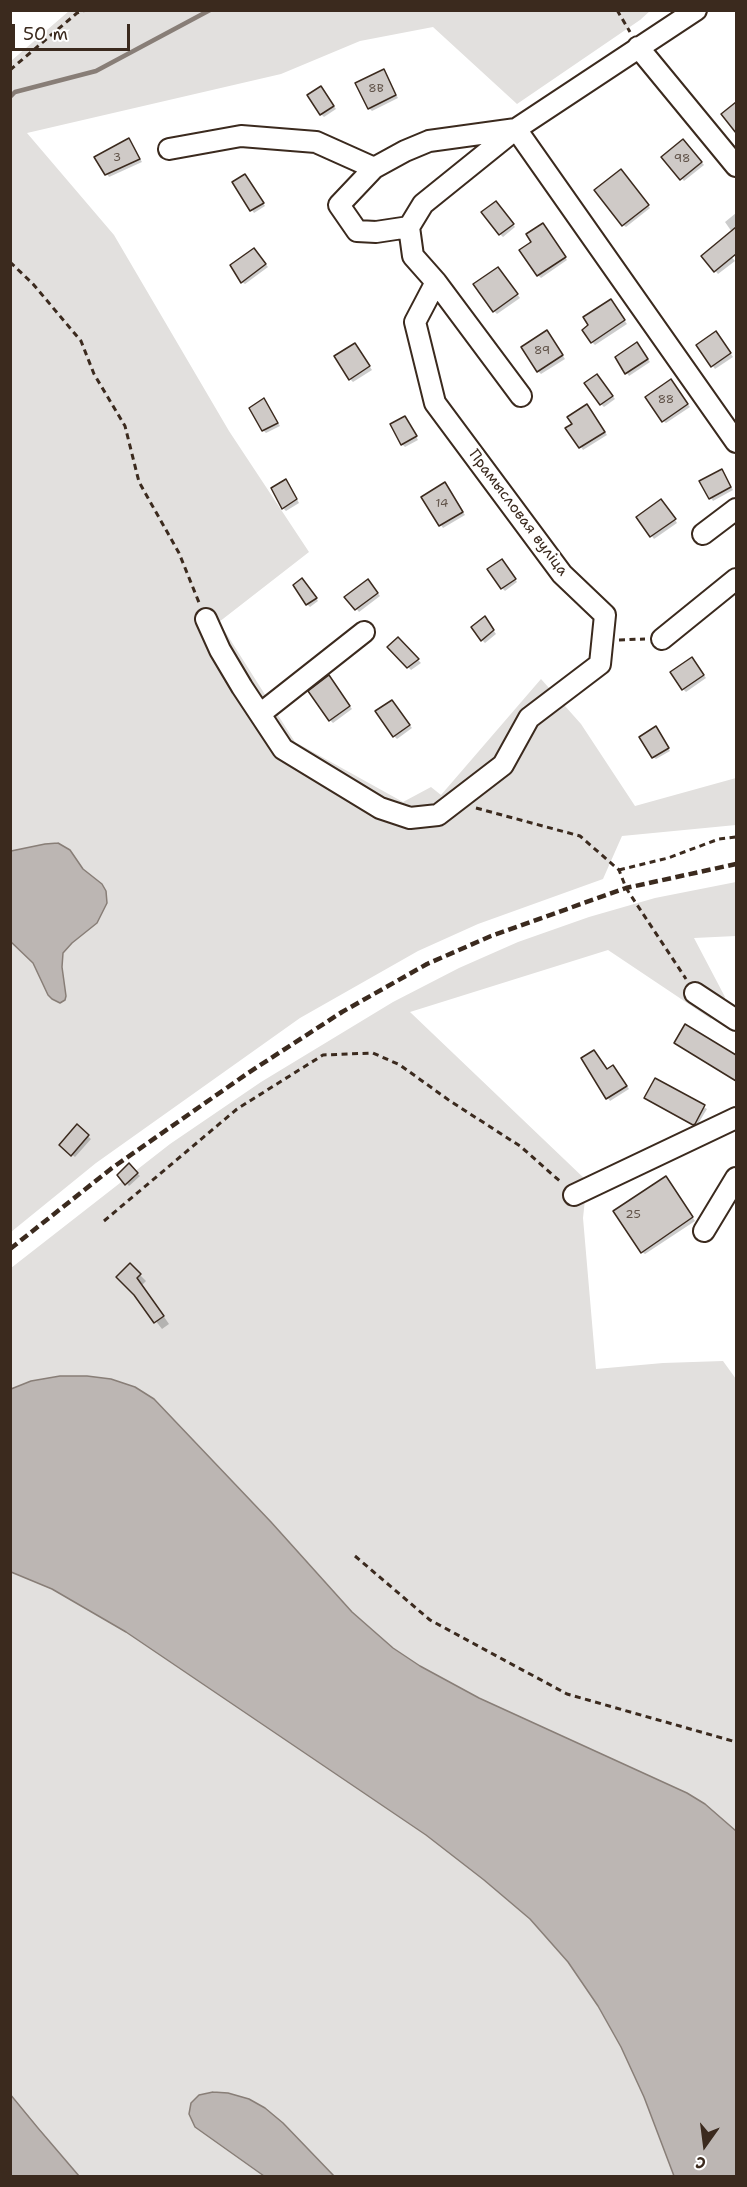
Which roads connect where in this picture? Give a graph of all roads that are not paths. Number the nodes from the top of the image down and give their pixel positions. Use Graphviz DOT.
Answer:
graph roads {
  1 [pos="696,10"];
  2 [pos="639,48"];
  3 [pos="516,129"];
  4 [pos="169,149"];
  5 [pos="736,166"];
  6 [pos="374,168"];
  7 [pos="409,227"];
  8 [pos="436,282"];
  9 [pos="520,396"];
  10 [pos="736,442"];
  11 [pos="736,509"];
  12 [pos="703,534"];
  13 [pos="736,579"];
  14 [pos="206,619"];
  15 [pos="364,632"];
  16 [pos="662,639"];
  17 [pos="260,714"];
  18 [pos="696,993"];
  19 [pos="736,1020"];
  20 [pos="736,1118"];
  21 [pos="736,1178"];
  22 [pos="574,1195"];
  23 [pos="704,1230"];
  1 -- 2 [label="street"];
  2 -- 3 [label="street"];
  2 -- 5 [label="street"];
  3 -- 6 [label="street"];
  3 -- 7 [label="street"];
  3 -- 10 [label="street"];
  4 -- 6 [label="street"];
  6 -- 7 [label="street"];
  7 -- 8 [label="street"];
  8 -- 9 [label="street"];
  8 -- 17 [label="street, Прамысловая вуліца"];
  11 -- 12 [label="street"];
  13 -- 16 [label="street"];
  14 -- 17 [label="street, Прамысловая вуліца"];
  15 -- 17 [label="street"];
  18 -- 19 [label="street"];
  20 -- 22 [label="street"];
  21 -- 23 [label="street"];
}
